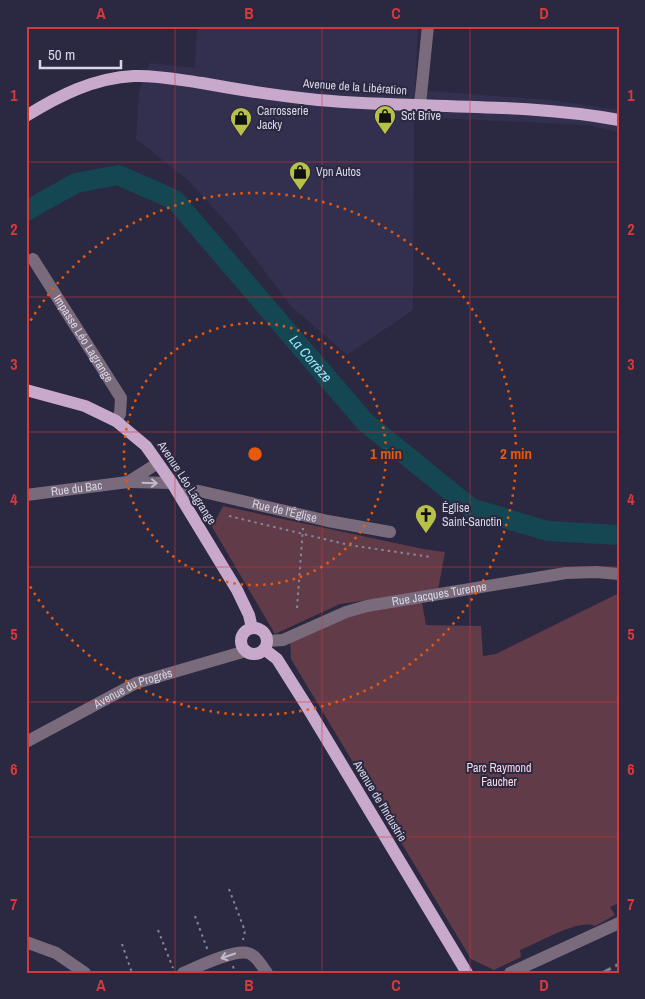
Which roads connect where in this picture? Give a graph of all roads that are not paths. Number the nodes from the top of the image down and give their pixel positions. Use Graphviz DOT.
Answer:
graph roads {
  1 [pos="428,26"];
  2 [pos="420,104"];
  3 [pos="26,116"];
  4 [pos="619,120"];
  5 [pos="33,259"];
  6 [pos="26,390"];
  7 [pos="116,421"];
  8 [pos="158,463"];
  9 [pos="128,482"];
  10 [pos="172,482"];
  11 [pos="179,494"];
  12 [pos="26,495"];
  13 [pos="390,532"];
  14 [pos="619,574"];
  15 [pos="252,628"];
  16 [pos="265,645"];
  17 [pos="246,651"];
  18 [pos="26,742"];
  19 [pos="619,923"];
  20 [pos="26,942"];
  21 [pos="85,973"];
  22 [pos="183,973"];
  23 [pos="267,973"];
  24 [pos="467,973"];
  25 [pos="510,973"];
  1 -- 2 [label="street"];
  2 -- 3 [label="main road, Avenue de la Libération"];
  2 -- 4 [label="main road, Avenue de la Libération"];
  5 -- 7 [label="street, Impasse Léo Lagrange"];
  6 -- 7 [label="main road, Avenue Léo Lagrange"];
  7 -- 8 [label="main road, Avenue Léo Lagrange"];
  8 -- 9 [label="street, Rue du Bac"];
  8 -- 10 [label="main road, Avenue Léo Lagrange"];
  9 -- 10 [label="street, Rue du Bac, one-way"];
  9 -- 12 [label="street, Rue du Bac"];
  10 -- 11 [label="main road, Avenue Léo Lagrange"];
  11 -- 13 [label="street, Rue de l'Église"];
  11 -- 15 [label="main road, Avenue Léo Lagrange"];
  14 -- 16 [label="street, Rue Jacques Turenne"];
  15 -- 16 [label="main road"];
  15 -- 17 [label="main road"];
  16 -- 17 [label="main road"];
  16 -- 24 [label="main road, Avenue de l'Industrie"];
  17 -- 18 [label="street, Avenue du Progrès"];
  19 -- 25 [label="street"];
  20 -- 21 [label="street"];
  23 -- 22 [label="street, one-way"];
}
